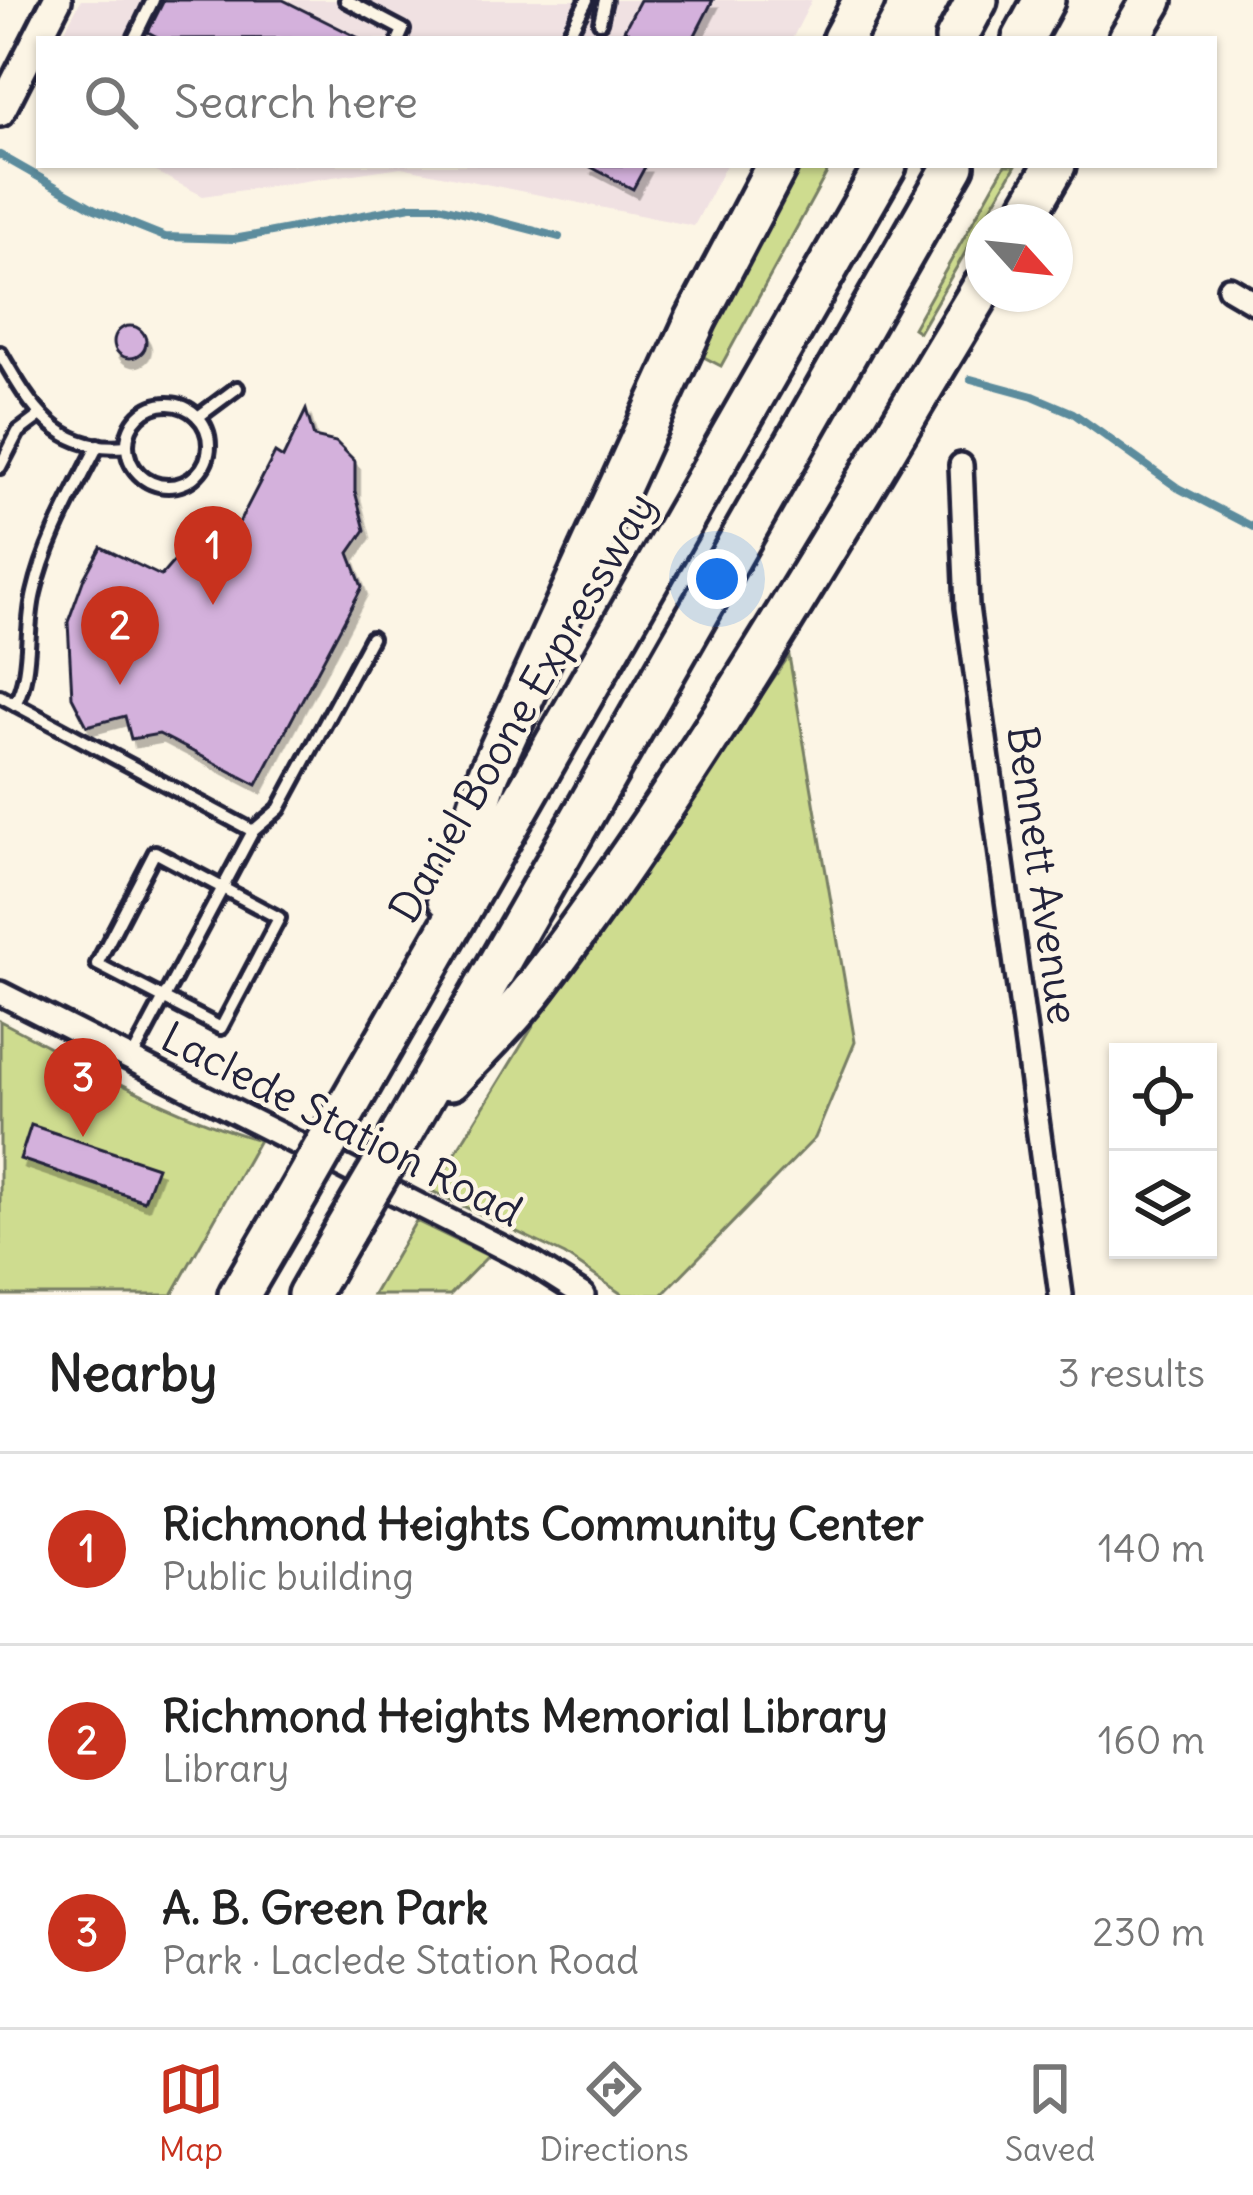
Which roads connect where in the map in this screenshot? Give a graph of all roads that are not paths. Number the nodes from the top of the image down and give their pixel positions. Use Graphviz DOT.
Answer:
graph roads {
  1 [pos="57,0"];
  2 [pos="153,0"];
  3 [pos="346,0"];
  4 [pos="587,0"];
  5 [pos="605,0"];
  6 [pos="864,0"];
  7 [pos="977,0"];
  8 [pos="1044,0"];
  9 [pos="1152,0"];
  10 [pos="600,22"];
  11 [pos="39,36"];
  12 [pos="135,36"];
  13 [pos="400,36"];
  14 [pos="568,36"];
  15 [pos="846,36"];
  16 [pos="958,36"];
  17 [pos="1025,36"];
  18 [pos="1131,36"];
  19 [pos="36,41"];
  20 [pos="0,112"];
  21 [pos="775,168"];
  22 [pos="884,168"];
  23 [pos="952,168"];
  24 [pos="1053,168"];
  25 [pos="1032,204"];
  26 [pos="1228,287"];
  27 [pos="1253,302"];
  28 [pos="968,312"];
  29 [pos="0,353"];
  30 [pos="237,388"];
  31 [pos="38,417"];
  32 [pos="198,417"];
  33 [pos="98,445"];
  34 [pos="127,446"];
  35 [pos="962,465"];
  36 [pos="0,467"];
  37 [pos="371,638"];
  38 [pos="0,697"];
  39 [pos="16,704"];
  40 [pos="254,831"];
  41 [pos="223,888"];
  42 [pos="422,977"];
  43 [pos="0,993"];
  44 [pos="165,997"];
  45 [pos="130,1061"];
  46 [pos="402,1133"];
  47 [pos="239,1295"];
  48 [pos="308,1295"];
  49 [pos="583,1295"];
  50 [pos="1061,1295"];
  1 -- 11 [label="street"];
  2 -- 12 [label="lane"];
  3 -- 13 [label="lane"];
  4 -- 14 [label="lane"];
  5 -- 10 [label="lane"];
  6 -- 15 [label="highway"];
  7 -- 16 [label="highway"];
  8 -- 17 [label="highway"];
  9 -- 18 [label="highway"];
  19 -- 20 [label="street"];
  21 -- 42 [label="highway"];
  22 -- 42 [label="highway, Daniel Boone Expressway"];
  23 -- 46 [label="highway"];
  24 -- 25 [label="highway"];
  26 -- 27 [label="street"];
  28 -- 46 [label="highway"];
  29 -- 31 [label="lane"];
  30 -- 32 [label="lane"];
  31 -- 33 [label="lane"];
  31 -- 36 [label="lane"];
  32 -- 34 [label="lane"];
  32 -- 34 [label="lane"];
  33 -- 34 [label="lane"];
  33 -- 39 [label="lane"];
  35 -- 50 [label="street, Bennett Avenue"];
  37 -- 40 [label="lane"];
  38 -- 39 [label="lane"];
  39 -- 40 [label="lane"];
  40 -- 41 [label="lane"];
  41 -- 44 [label="lane"];
  41 -- 44 [label="lane"];
  41 -- 44 [label="lane"];
  42 -- 47 [label="highway, Daniel Boone Expressway, bridge"];
  43 -- 45 [label="street, Laclede Station Road"];
  44 -- 45 [label="lane"];
  45 -- 49 [label="street, Laclede Station Road"];
  46 -- 48 [label="highway, bridge"];
}
